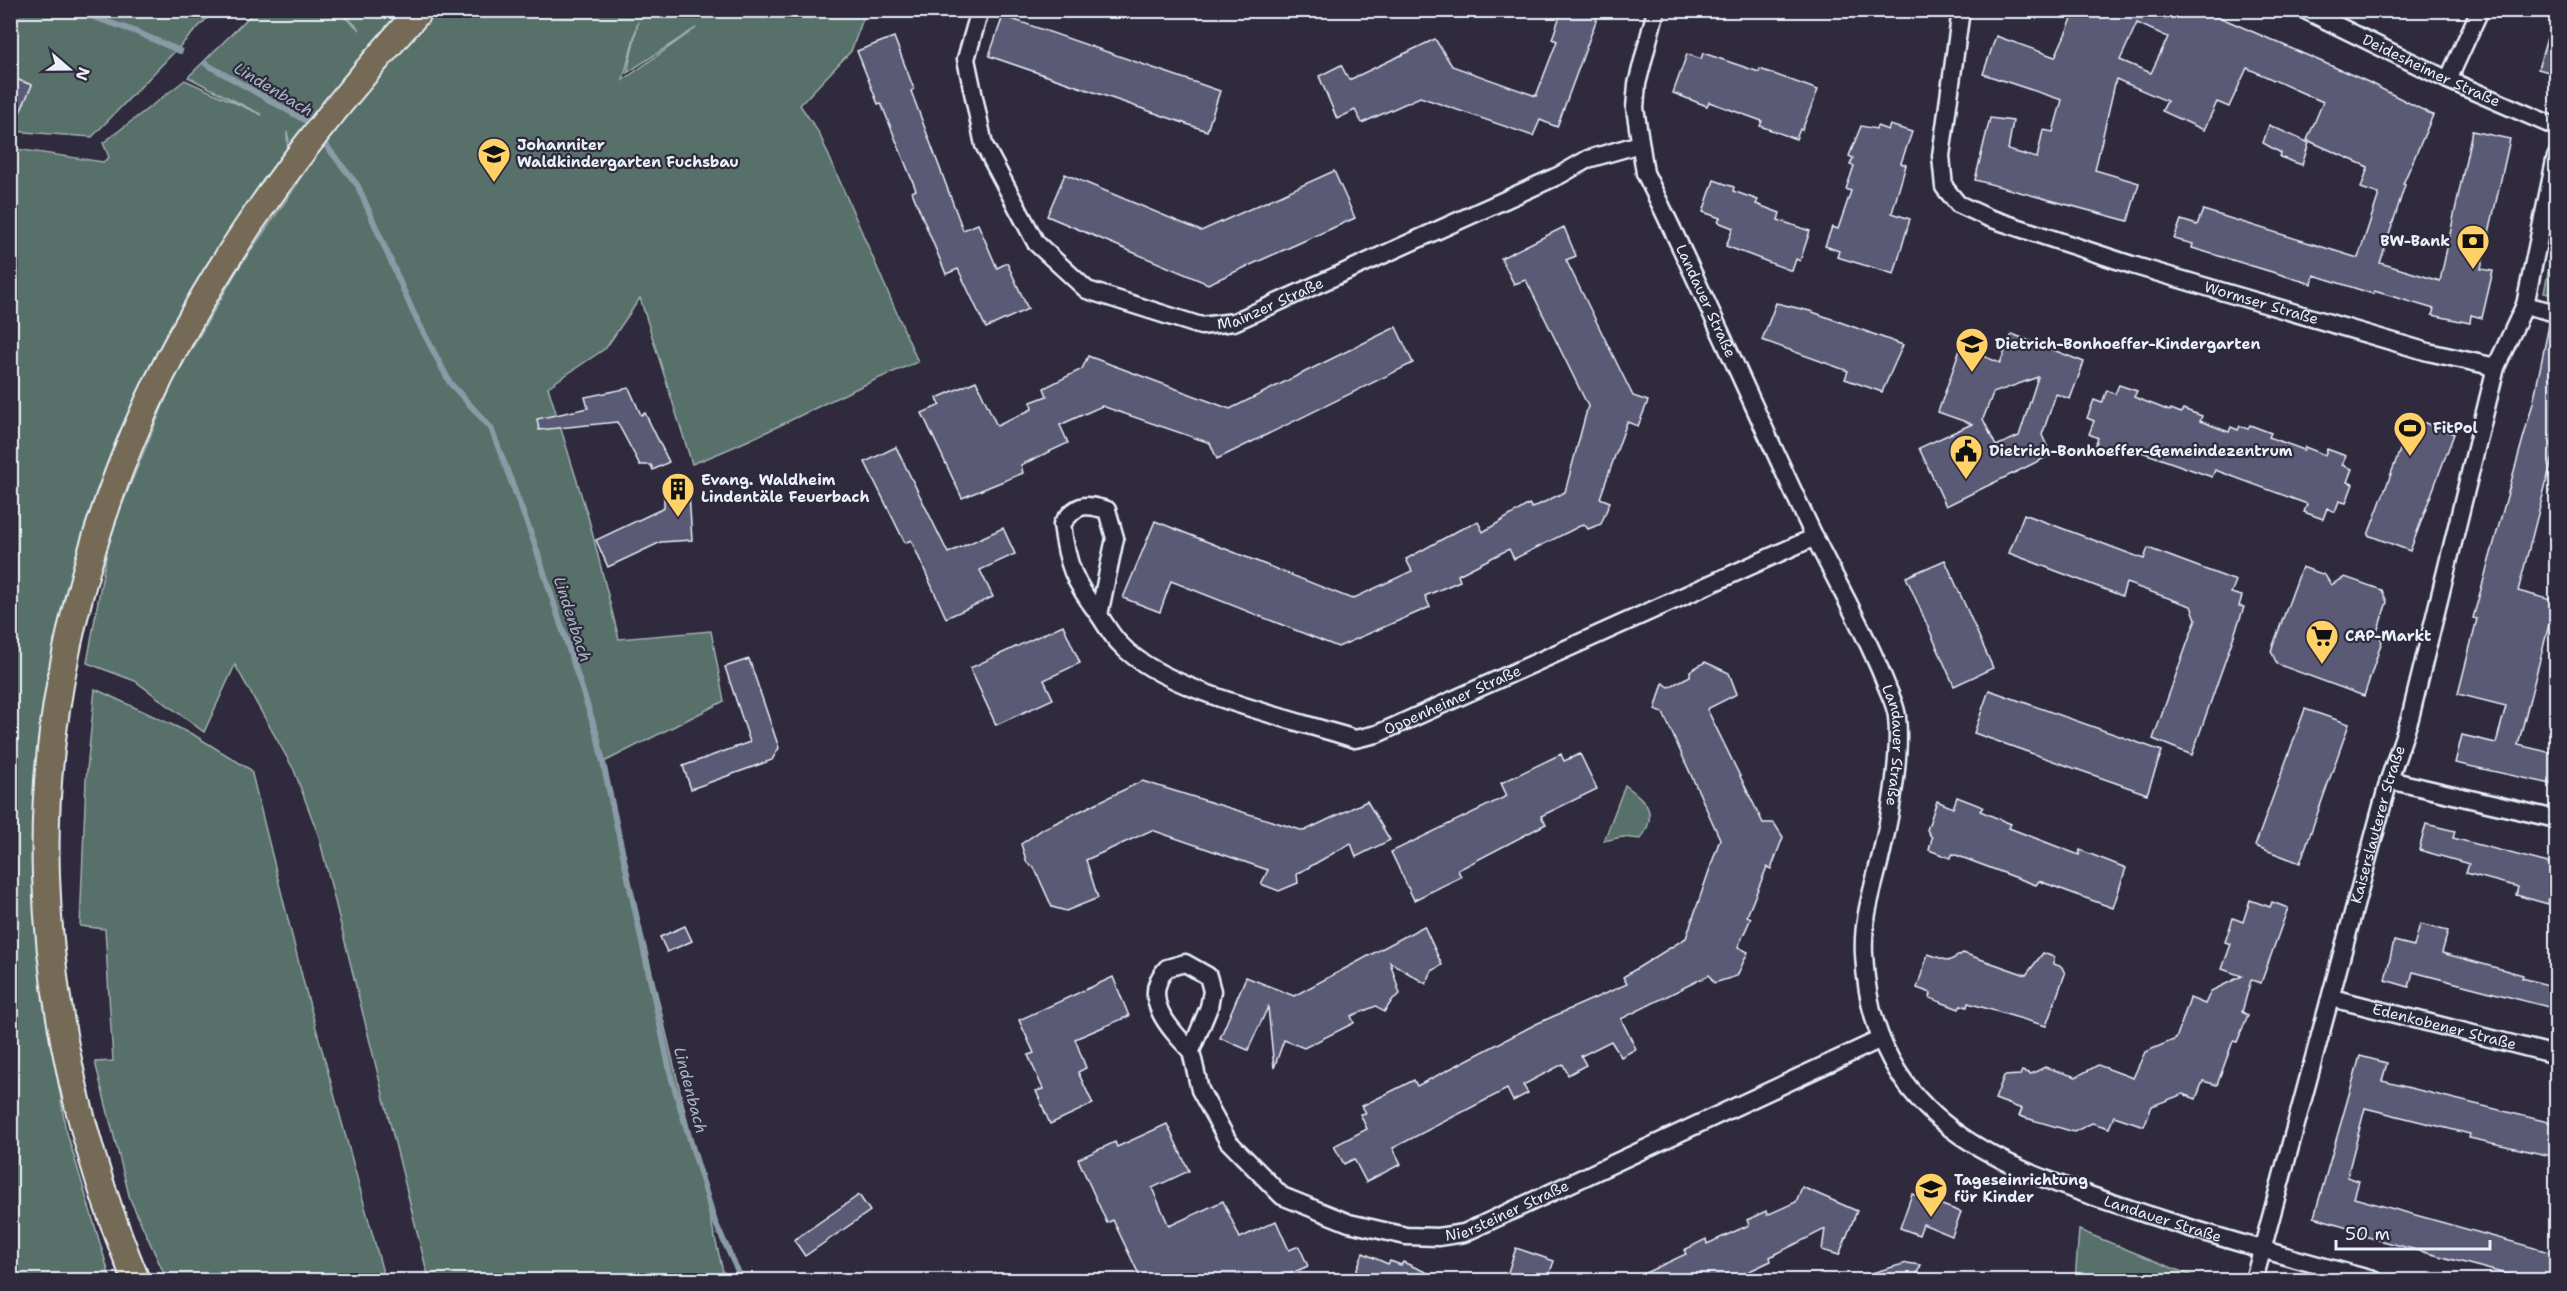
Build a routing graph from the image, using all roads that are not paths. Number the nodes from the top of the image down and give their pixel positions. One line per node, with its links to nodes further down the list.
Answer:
1 (420, 10): 23 (main road)
2 (980, 10): 9 (street, Mainzer Straße)
3 (1656, 10): 9 (street, Landauer Straße)
4 (1961, 10): 13 (street, Wormser Straße)
5 (2305, 10): 7 (street, Deidesheimer Straße)
6 (2480, 10): 7 (street)
7 (2448, 80): 8 (street, Deidesheimer Straße)
8 (2556, 127)
9 (1640, 144): 14 (street, Landauer Straße)
10 (2556, 156): 11 (street)
11 (2525, 305): 12 (street); 13 (street)
12 (2556, 313)
13 (2496, 368): 16 (street, Kaiserslauterer Straße)
14 (1815, 537): 15 (street, Oppenheimer Straße); 19 (street, Landauer Straße)
15 (1099, 615): 15 (street, Oppenheimer Straße)
16 (2389, 780): 17 (street); 18 (street, Kaiserslauterer Straße)
17 (2556, 819)
18 (2332, 998): 21 (street, Edenkobener Straße); 22 (street, Kaiserslauterer Straße)
19 (1881, 1039): 20 (street, Niersteiner Straße); 22 (street, Landauer Straße)
20 (1191, 1051): 20 (street)
21 (2556, 1055)
22 (2263, 1251): 24 (street, Kaiserslauterer Straße); 25 (street, Landauer Straße)
23 (136, 1281)
24 (2254, 1281)
25 (2373, 1281)

